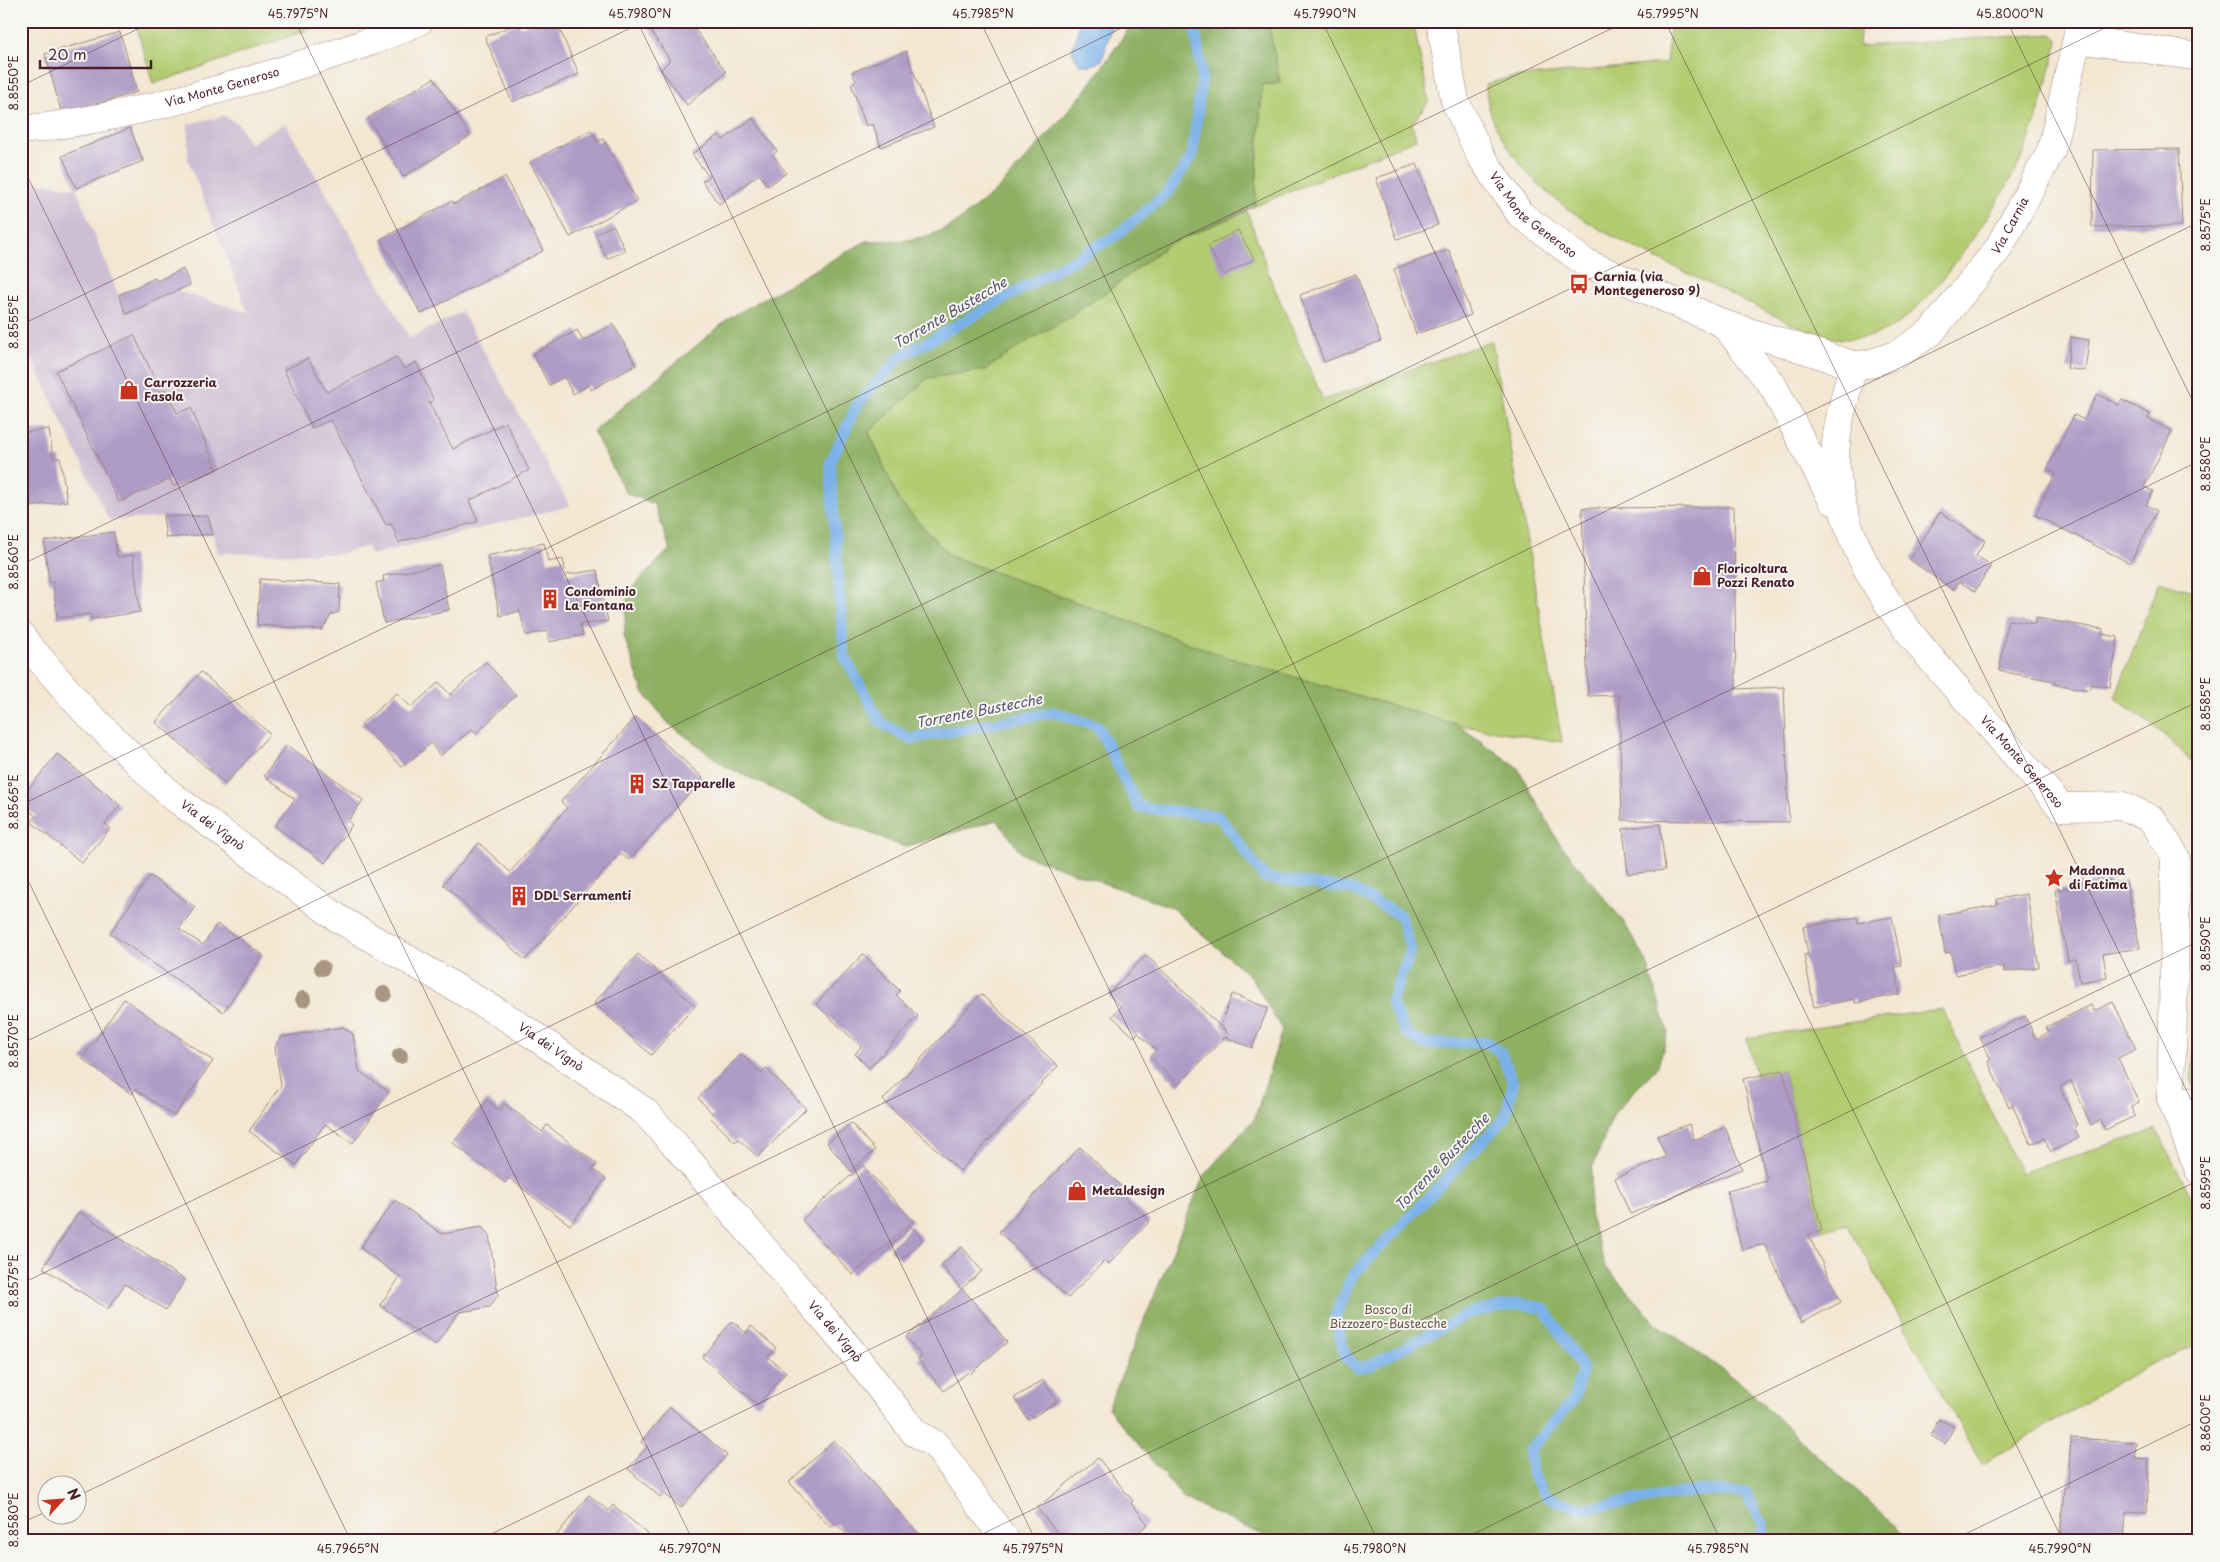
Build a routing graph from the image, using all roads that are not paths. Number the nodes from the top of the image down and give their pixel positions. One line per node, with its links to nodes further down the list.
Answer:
1 (418, 21): 5 (street, Via Monte Generoso)
2 (1440, 21): 6 (street, Via Monte Generoso)
3 (2078, 30): 4 (street); 7 (street, Via Carnia)
4 (2199, 57)
5 (21, 130)
6 (1724, 324): 7 (street, Via Monte Generoso); 8 (street, Via Monte Generoso)
7 (1853, 365): 8 (street, Via Monte Generoso)
8 (1849, 532): 10 (street, Via Monte Generoso)
9 (21, 635): 13 (street, Via dei Vignò)
10 (2171, 1098): 11 (street); 12 (street, Via Monte Generoso)
11 (2199, 1104)
12 (2199, 1170)
13 (1006, 1541)

